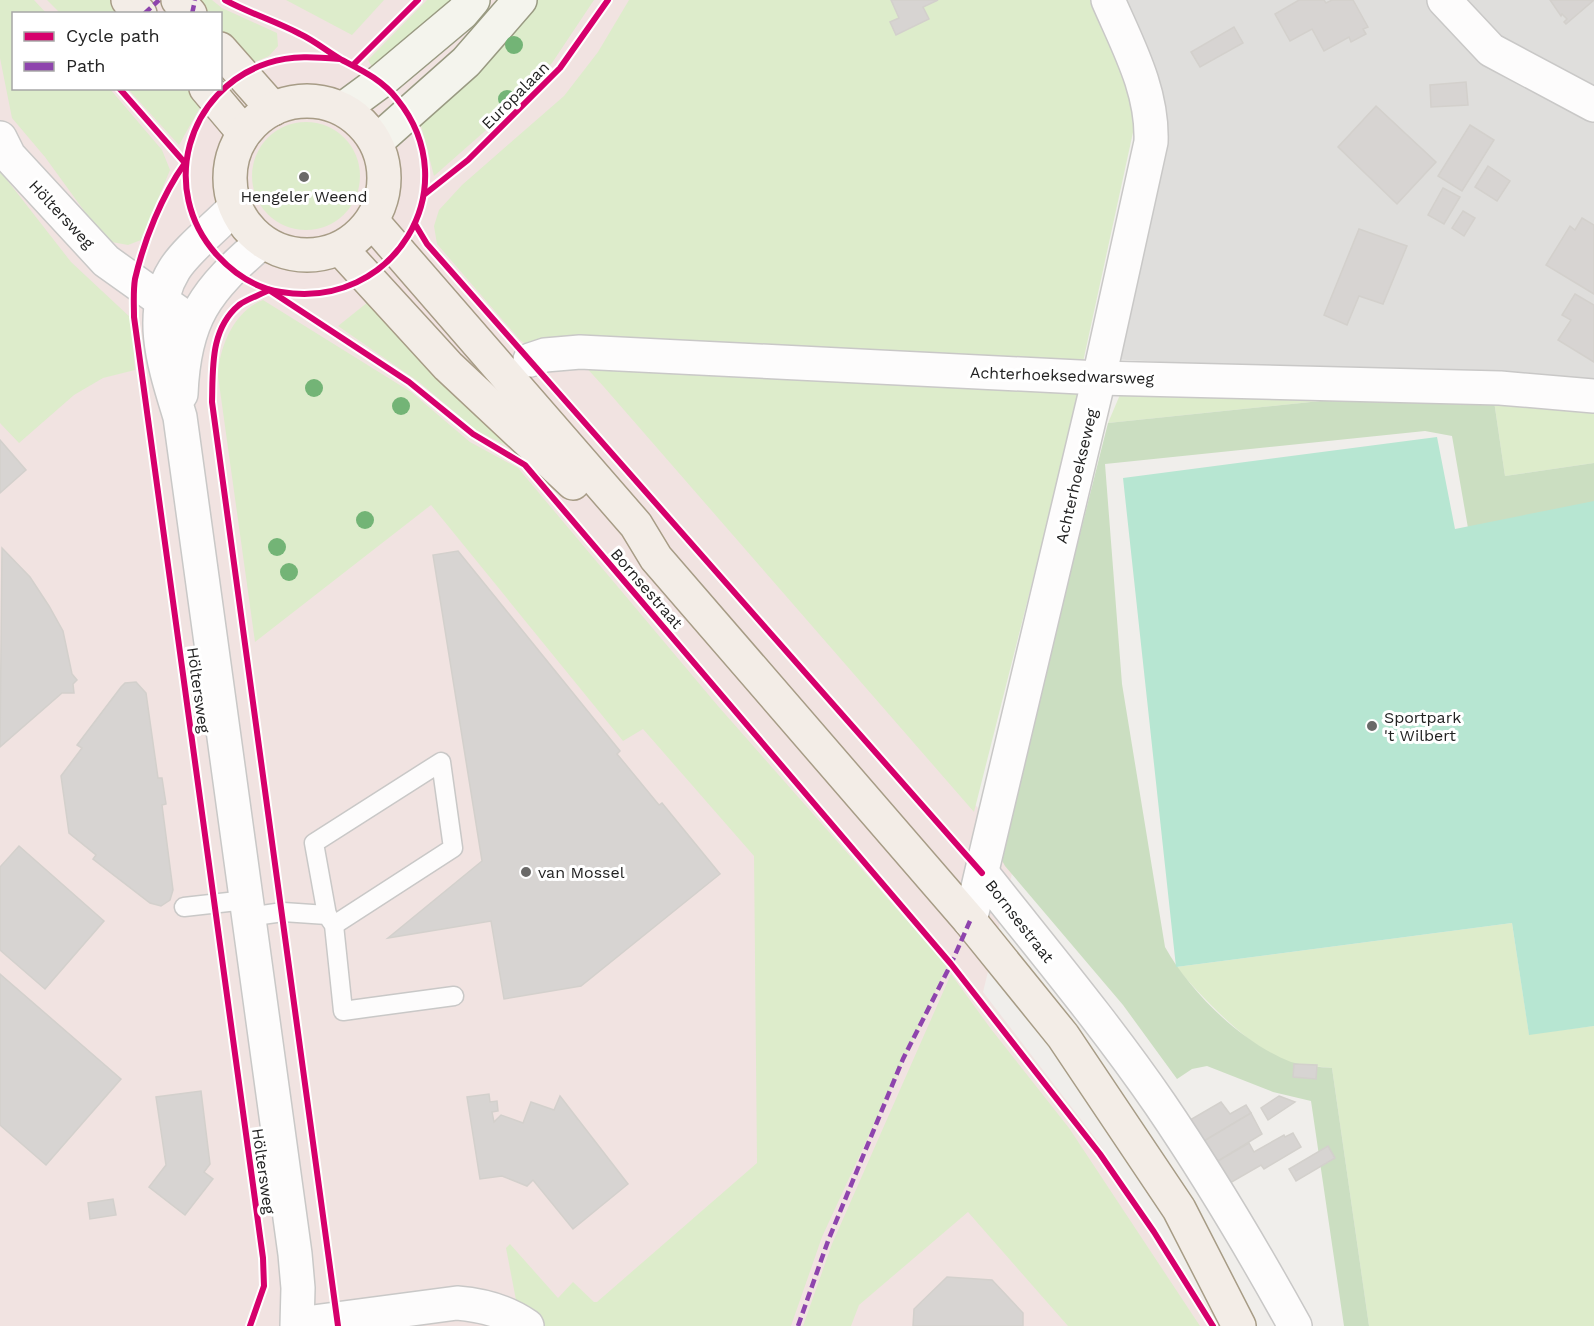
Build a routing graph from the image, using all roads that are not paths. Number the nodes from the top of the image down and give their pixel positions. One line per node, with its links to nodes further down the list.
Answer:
1 (128, 0): 7 (main road)
2 (178, 0): 8 (main road)
3 (473, 0): 13 (street)
4 (520, 0): 16 (street)
5 (1108, 0): 24 (street, Achterhoekseweg)
6 (1444, 0): 11 (street)
7 (138, 12)
8 (188, 12)
9 (222, 52): 12 (main road)
10 (208, 90): 14 (main road)
11 (1594, 105)
12 (273, 109): 13 (main road); 14 (main road)
13 (343, 109): 16 (main road)
14 (244, 133): 17 (main road)
15 (0, 138): 21 (street, Höltersweg)
16 (376, 142): 18 (main road)
17 (235, 207): 19 (main road); 21 (street, Höltersweg)
18 (372, 221): 20 (main road); 27 (main road, Bornsestraat)
19 (262, 242): 20 (main road); 22 (street, Höltersweg)
20 (340, 249): 27 (main road, Bornsestraat)
21 (161, 299): 22 (street, Höltersweg); 26 (street, Höltersweg)
22 (193, 323): 26 (street, Höltersweg)
23 (530, 360): 24 (street, Achterhoeksedwarsweg)
24 (1099, 378): 25 (street, Achterhoeksedwarsweg); 28 (street, Achterhoekseweg)
25 (1594, 396)
26 (180, 417): 30 (street, Höltersweg)
27 (656, 558): 32 (main road, Bornsestraat)
28 (982, 873): 32 (street, Achterhoekseweg); 37 (street, Bornsestraat)
29 (184, 907): 30 (lane)
30 (247, 909): 31 (lane); 34 (street, Höltersweg)
31 (330, 920): 31 (lane); 33 (lane)
32 (970, 921): 36 (main road, Bornsestraat)
33 (454, 996)
34 (298, 1325): 35 (street)
35 (527, 1326)
36 (1239, 1326)
37 (1295, 1326)

